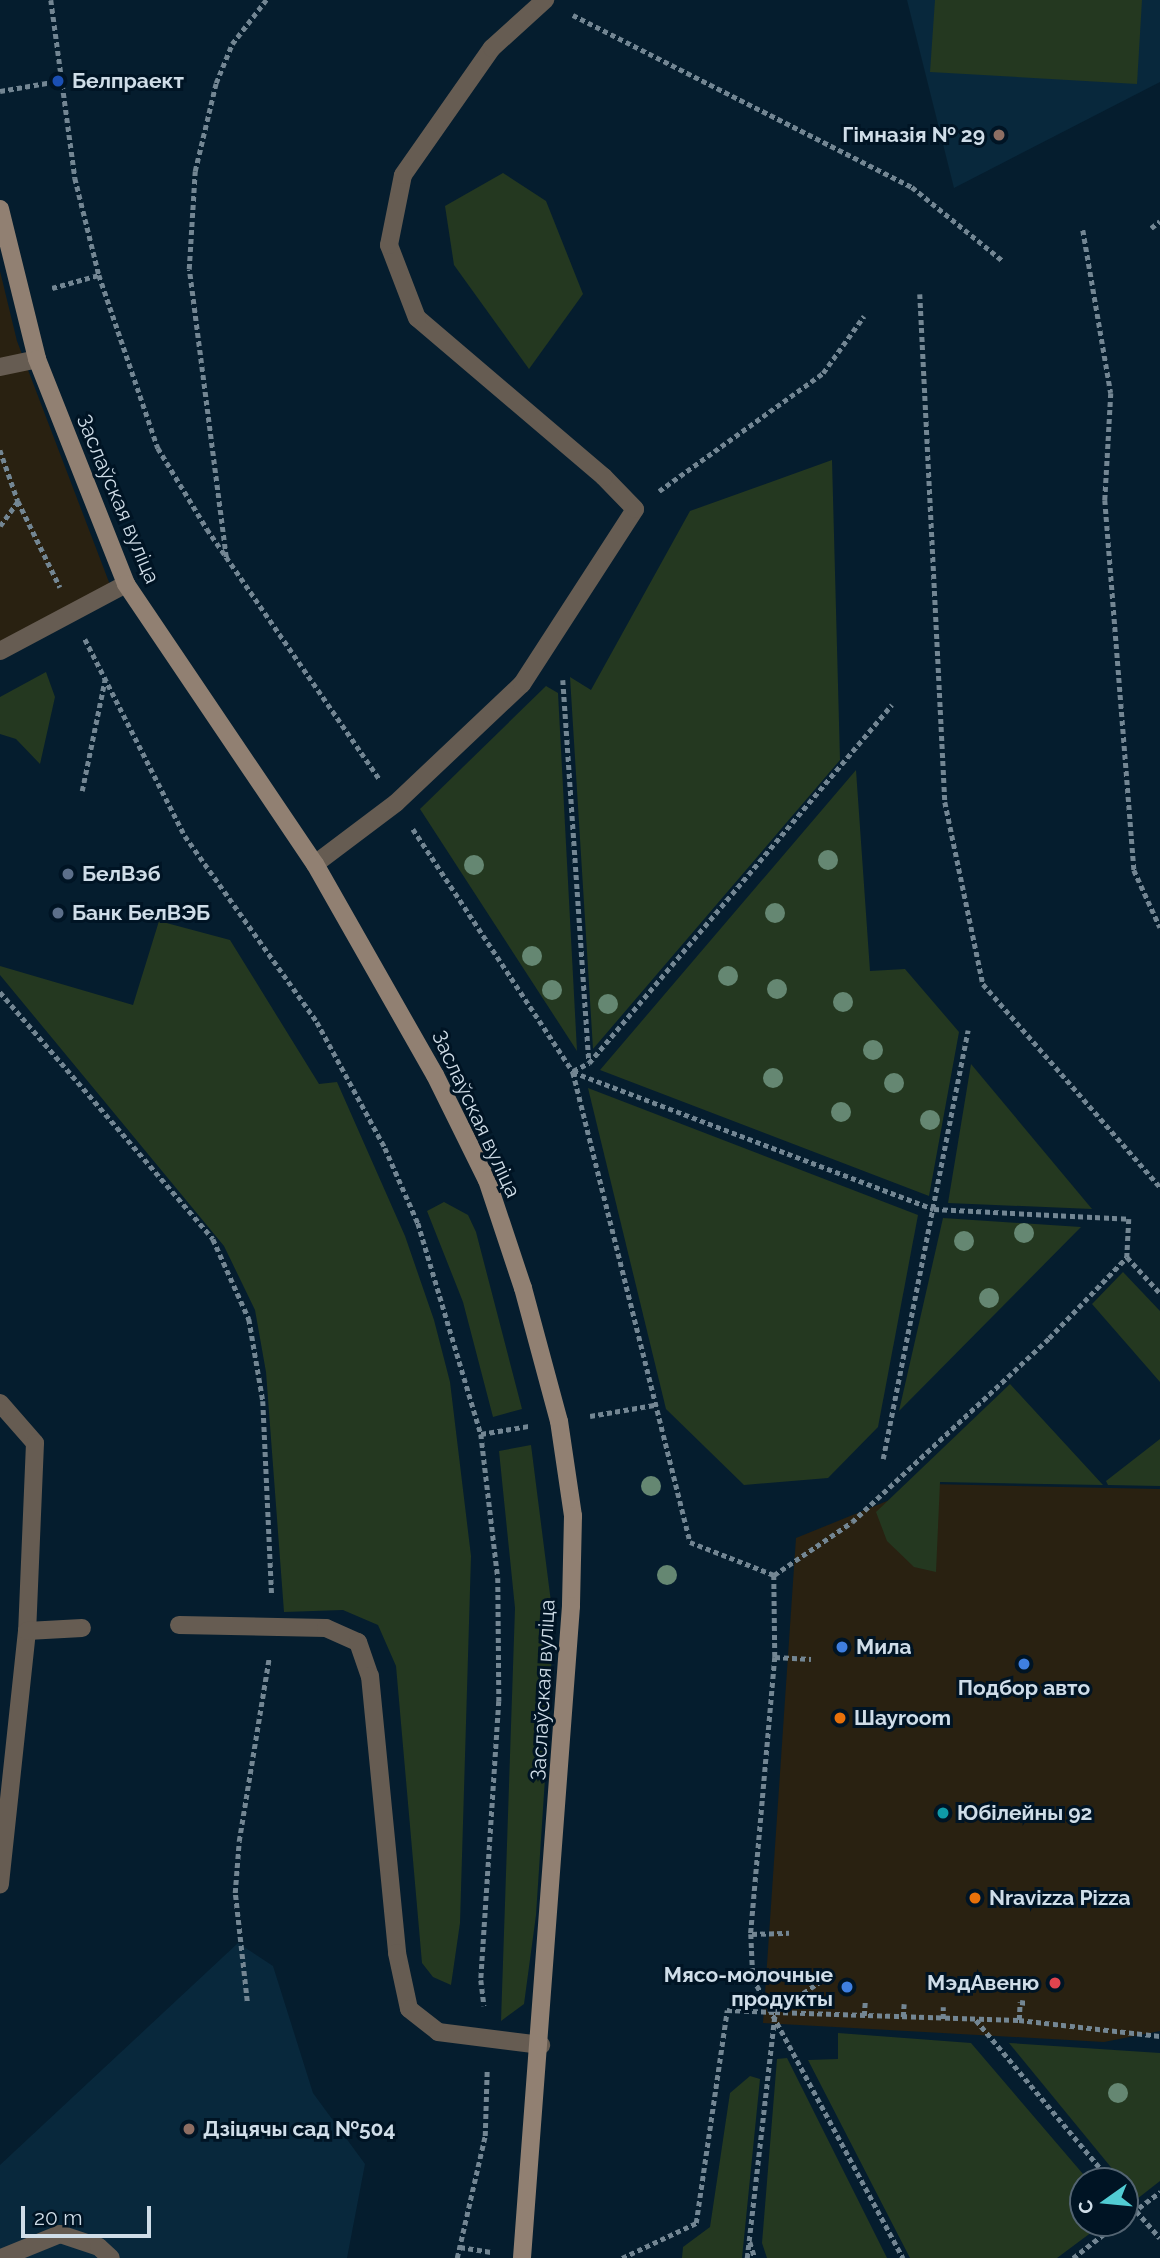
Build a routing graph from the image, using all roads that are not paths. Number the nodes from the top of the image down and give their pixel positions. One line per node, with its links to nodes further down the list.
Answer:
1 (545, 0): 7 (lane)
2 (0, 209): 3 (main road, Заслаўская вуліца)
3 (37, 359): 4 (lane); 5 (main road, Заслаўская вуліца)
4 (0, 367)
5 (126, 584): 6 (lane); 7 (main road, Заслаўская вуліца)
6 (0, 651)
7 (315, 864): 13 (main road, Заслаўская вуліца)
8 (0, 1403): 11 (lane)
9 (179, 1625): 13 (lane)
10 (82, 1628): 11 (lane)
11 (27, 1631): 12 (lane)
12 (0, 1885)
13 (541, 2045): 16 (main road, Заслаўская вуліца)
14 (1, 2258): 15 (lane)
15 (111, 2258)
16 (522, 2258)

